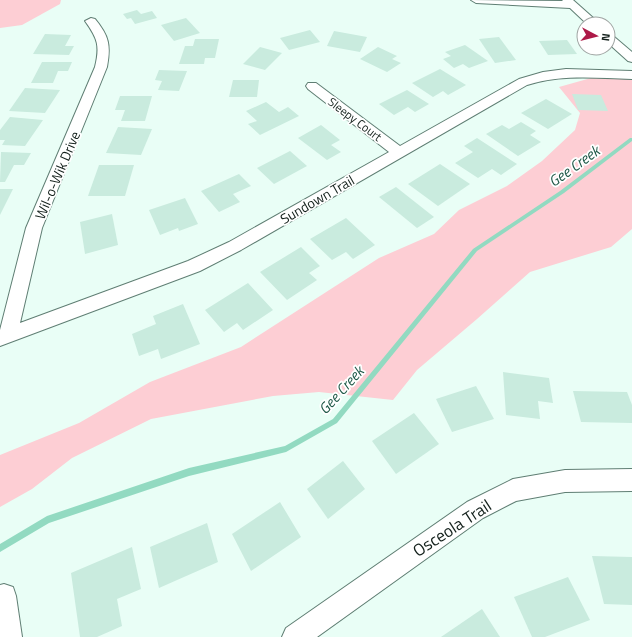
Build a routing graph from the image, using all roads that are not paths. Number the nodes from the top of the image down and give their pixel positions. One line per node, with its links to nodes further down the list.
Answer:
1 (476, 0): 2 (street)
2 (570, 2): 3 (street)
3 (585, 16)
4 (90, 21): 10 (street, Wil-o-Wik Drive)
5 (616, 44): 6 (street)
6 (632, 58)
7 (632, 75): 9 (street, Sundown Trail)
8 (312, 86): 9 (street, Sleepy Court)
9 (399, 152): 10 (street, Sundown Trail)
10 (4, 337)
11 (632, 480): 14 (street, Osceola Trail)
12 (4, 596): 13 (street)
13 (9, 637)
14 (295, 637)

